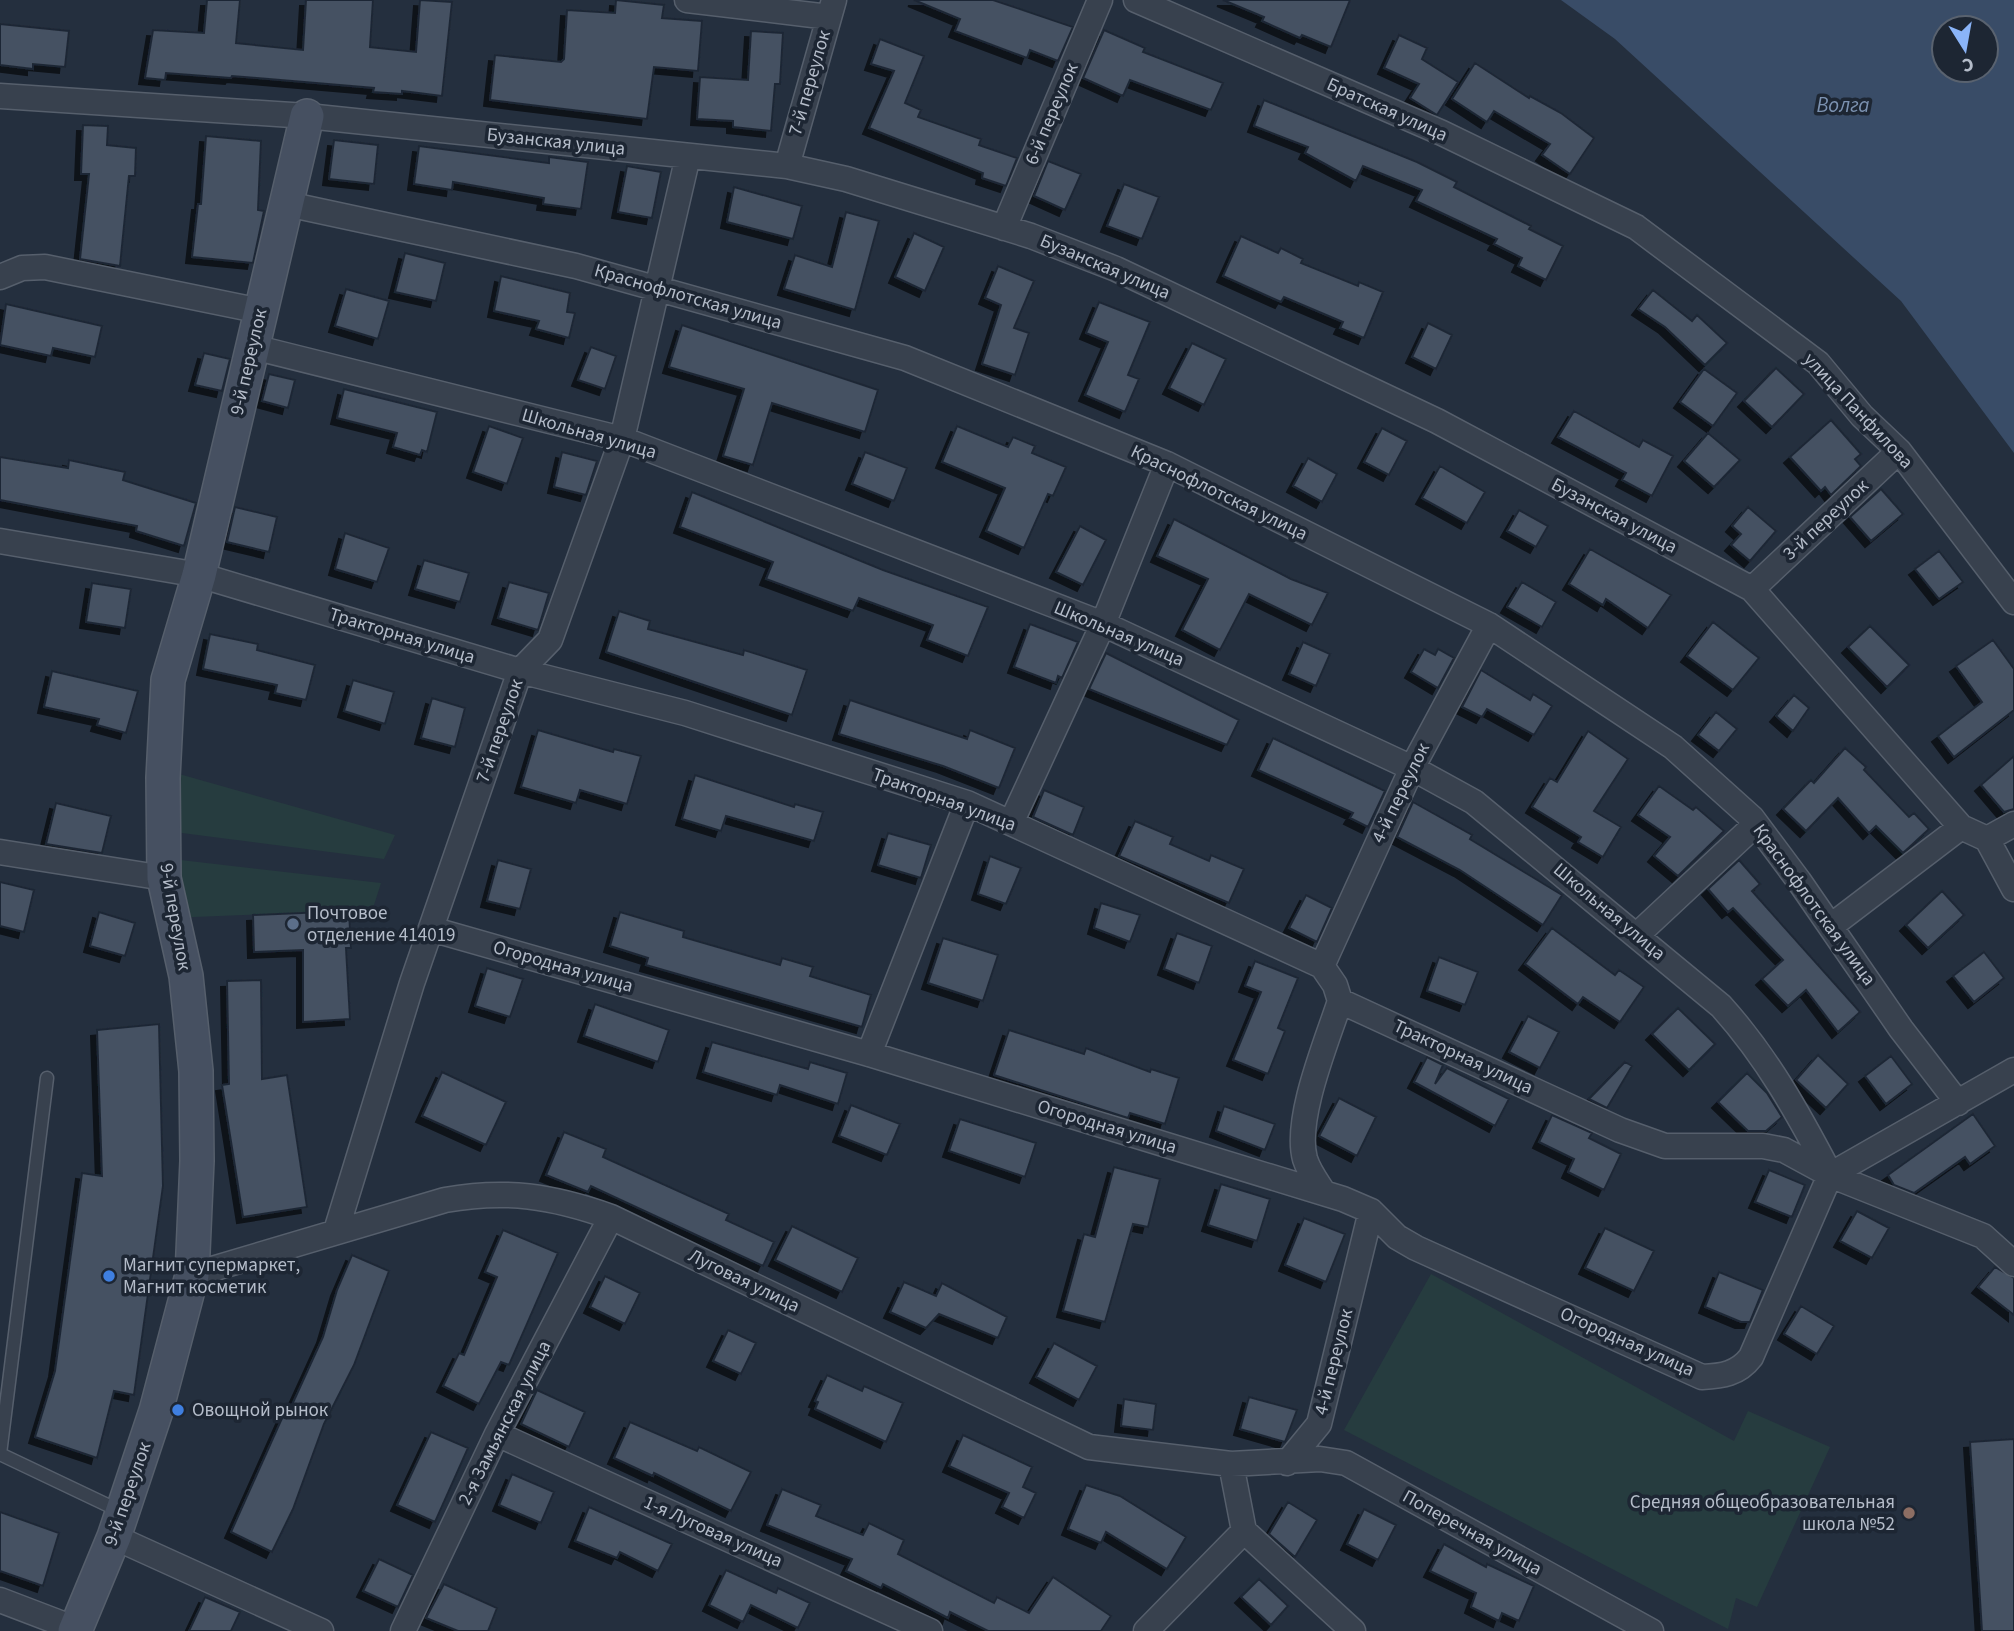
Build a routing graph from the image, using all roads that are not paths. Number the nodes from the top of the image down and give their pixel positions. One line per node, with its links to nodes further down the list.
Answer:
1 (687, 0): 4 (street)
2 (1100, 0): 11 (street, 6-й переулок)
3 (1136, 0): 10 (street, Братская улица)
4 (831, 9): 8 (street, 7-й переулок)
5 (0, 96): 6 (street, Бузанская улица)
6 (307, 116): 7 (street, Бузанская улица); 9 (street, 9-й переулок)
7 (688, 156): 8 (street, Бузанская улица); 13 (street, 7-й переулок)
8 (787, 166): 11 (street, Бузанская улица)
9 (287, 204): 13 (street, Краснофлотская улица); 14 (street, 9-й переулок)
10 (1636, 227): 17 (street, улица Панфилова)
11 (1004, 228): 21 (street, Бузанская улица)
12 (0, 277): 14 (street)
13 (656, 288): 16 (street, 7-й переулок); 18 (street, Краснофлотская улица)
14 (261, 311): 15 (street, 9-й переулок)
15 (253, 347): 16 (street, Школьная улица); 20 (street, 9-й переулок)
16 (622, 439): 23 (street, Школьная улица); 25 (street, 7-й переулок)
17 (1899, 451): 21 (street, 3-й переулок); 22 (street, улица Панфилова)
18 (1167, 464): 23 (street); 24 (street, Краснофлотская улица)
19 (0, 541): 20 (street, Тракторная улица)
20 (200, 575): 25 (street, Тракторная улица); 34 (street, 9-й переулок)
21 (1752, 589): 31 (street, Бузанская улица)
22 (2014, 602)
23 (1102, 624): 26 (street, Школьная улица); 28 (street)
24 (1489, 625): 26 (street, 4-й переулок); 29 (street, Краснофлотская улица)
25 (520, 671): 27 (street, Тракторная улица); 37 (street, 7-й переулок)
26 (1412, 768): 38 (street, Школьная улица); 39 (street, 4-й переулок)
27 (967, 803): 28 (street, Тракторная улица); 41 (street)
28 (1011, 823): 39 (street, Тракторная улица)
29 (1756, 824): 36 (street, Краснофлотская улица); 38 (street)
30 (2014, 824): 32 (street)
31 (1961, 827): 32 (street, Бузанская улица); 36 (street)
32 (1987, 839): 35 (street)
33 (0, 852): 34 (street)
34 (164, 878): 51 (street, 9-й переулок)
35 (2014, 888)
36 (1831, 926): 44 (street, Краснофлотская улица)
37 (430, 929): 41 (street, Огородная улица); 49 (street, 7-й переулок)
38 (1637, 935): 45 (street, Школьная улица)
39 (1322, 966): 40 (street)
40 (1340, 1001): 45 (street, Тракторная улица); 46 (street)
41 (869, 1054): 46 (street, Огородная улица)
42 (2014, 1070): 44 (street)
43 (47, 1078): 55 (lane)
44 (1958, 1103): 45 (street)
45 (1830, 1175): 47 (street, Огородная улица); 50 (street, Тракторная улица)
46 (1324, 1193): 47 (street, Огородная улица)
47 (1371, 1210): 53 (street, 4-й переулок)
48 (611, 1217): 49 (street, Луговая улица); 52 (street, 2-я Замьянская улица); 54 (street, Луговая улица)
49 (336, 1231): 51 (street, Луговая улица)
50 (2014, 1264)
51 (192, 1275): 55 (street, 9-й переулок)
52 (497, 1434): 60 (street, 2-я Замьянская улица); 61 (street, 1-я Луговая улица)
53 (1287, 1463): 54 (street, Луговая улица); 64 (street, Поперечная улица)
54 (1231, 1464): 56 (street)
55 (118, 1525): 58 (street, 9-й переулок); 59 (street)
56 (1244, 1531): 62 (street); 63 (street)
57 (0, 1600): 58 (street)
58 (75, 1630)
59 (321, 1631)
60 (403, 1631)
61 (930, 1631)
62 (1146, 1631)
63 (1353, 1631)
64 (1651, 1631)

